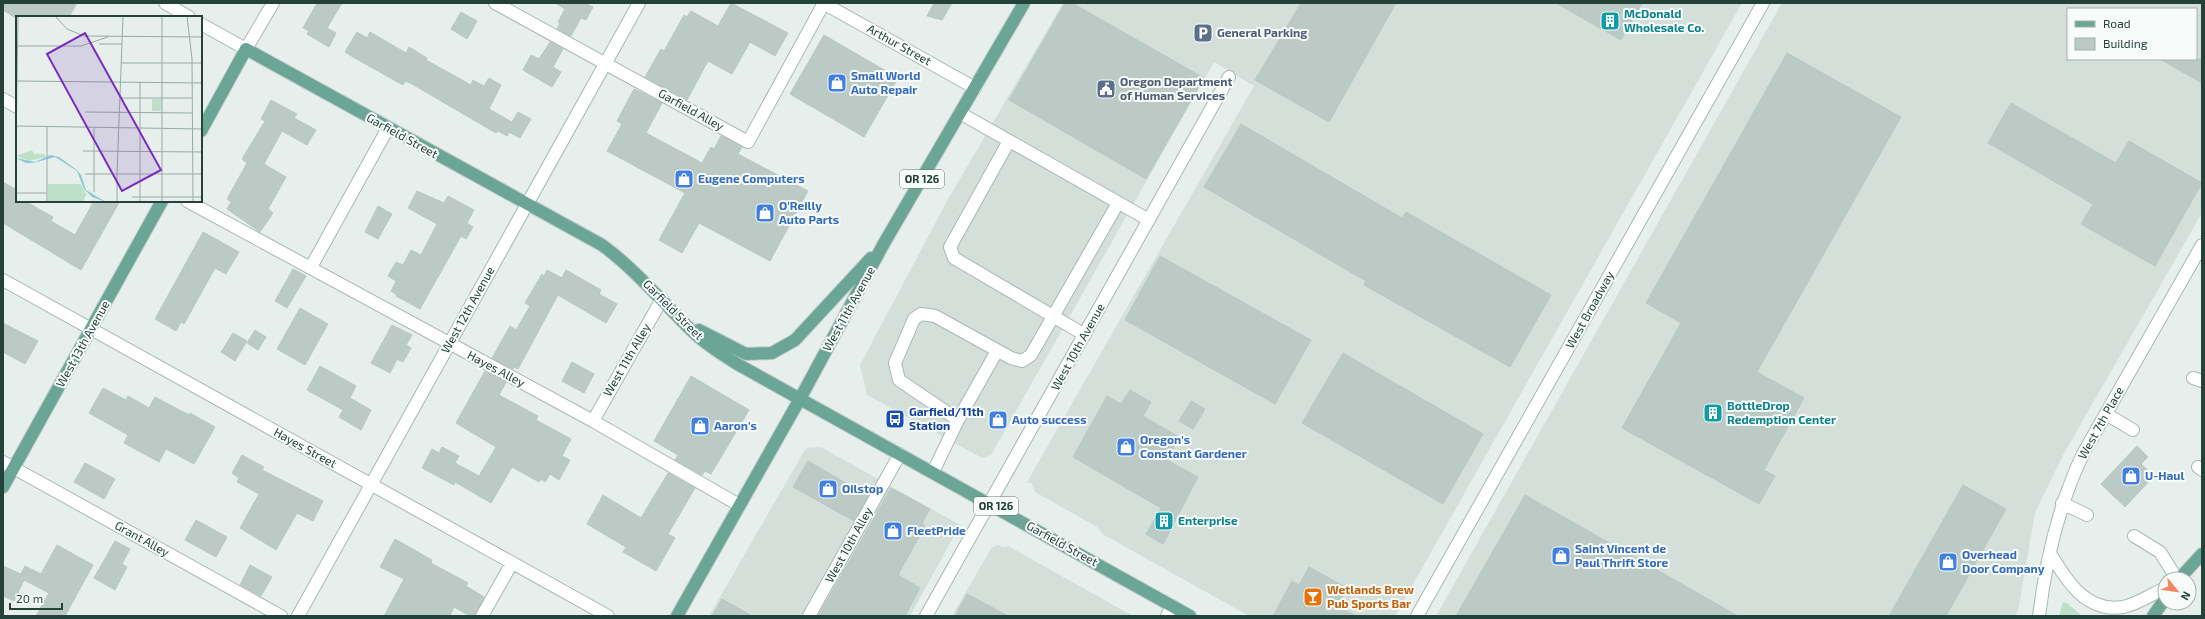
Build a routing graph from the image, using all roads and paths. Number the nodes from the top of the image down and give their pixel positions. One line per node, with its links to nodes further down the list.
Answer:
1 (165, 3): 8 (street)
2 (273, 3): 10 (street)
3 (495, 3): 11 (street, Garfield Alley)
4 (639, 3): 11 (street, West 12th Avenue)
5 (824, 3): 11 (street, Garfield Alley); 13 (street, Arthur Street)
6 (1024, 3): 13 (main road, West 11th Avenue / OR 126)
7 (1763, 3): 68 (street, West Broadway)
8 (187, 16)
9 (202, 25): 10 (street, Garfield Street)
10 (246, 50): 17 (main road, Garfield Street); 18 (main road)
11 (605, 64): 23 (street, West 12th Avenue)
12 (1229, 77): 24 (street, West 10th Avenue)
13 (975, 88): 16 (main road, West 11th Avenue / OR 126)
14 (3, 99): 15 (street)
15 (16, 106)
16 (960, 113): 19 (street); 25 (main road, West 11th Avenue / OR 126)
17 (388, 128): 23 (main road, Garfield Street); 28 (street)
18 (202, 129)
19 (1009, 141): 22 (street); 31 (street)
20 (161, 202): 33 (main road, West 13th Avenue)
21 (190, 202): 28 (street, Hayes Alley)
22 (1118, 203): 24 (street); 31 (street)
23 (527, 204): 30 (main road, Garfield Street); 35 (street, West 12th Avenue)
24 (1149, 220): 34 (street, West 10th Avenue)
25 (883, 245): 32 (main road); 37 (main road, West 11th Avenue / OR 126)
26 (2202, 245): 27 (street, West 7th Place)
27 (2199, 259): 38 (street, West 7th Place)
28 (311, 267): 35 (street, Hayes Alley)
29 (3, 280): 33 (street, Hayes Street)
30 (662, 299): 32 (main road, Garfield Street); 40 (street, West 11th Alley)
31 (1053, 316): 34 (street); 36 (street)
32 (683, 322): 37 (main road, Garfield Street)
33 (91, 329): 44 (main road, West 13th Avenue); 46 (street, Hayes Street)
34 (1085, 335): 48 (street, West 10th Avenue)
35 (449, 344): 40 (street, Hayes Alley); 46 (street, West 12th Avenue)
36 (997, 351): 39 (street); 39 (street)
37 (801, 397): 42 (main road, Garfield Street / OR 126); 50 (main road, West 11th Avenue)
38 (2106, 414): 41 (street); 49 (street, West 7th Place)
39 (958, 420): 45 (street)
40 (593, 421): 50 (street, Hayes Alley)
41 (2133, 430)
42 (900, 454): 45 (main road, Garfield Street / OR 126); 65 (street, West 10th Alley)
43 (3, 462): 44 (street, Grant Alley)
44 (14, 468): 47 (main road, West 13th Avenue); 60 (street, Grant Alley)
45 (933, 472): 48 (main road, Garfield Street / OR 126)
46 (371, 484): 55 (street, Hayes Street); 61 (street, West 12th Avenue)
47 (3, 487)
48 (990, 503): 59 (main road, Garfield Street / OR 126); 66 (street, West 10th Avenue)
49 (2062, 503): 51 (street); 53 (street, West 7th Place)
50 (739, 504): 64 (main road, West 11th Avenue)
51 (2087, 515)
52 (2134, 536): 56 (street)
53 (2050, 553): 58 (street); 69 (street, West 7th Place)
54 (2202, 554): 57 (main road)
55 (512, 563): 62 (street); 63 (street, Hayes Street)
56 (2173, 571)
57 (2186, 571)
58 (2157, 592)
59 (1170, 611): 67 (main road, Garfield Street / OR 126)
60 (281, 616)
61 (298, 616)
62 (482, 616)
63 (608, 616)
64 (677, 616)
65 (809, 616)
66 (926, 616)
67 (1190, 616)
68 (1417, 616)
69 (2039, 616)

